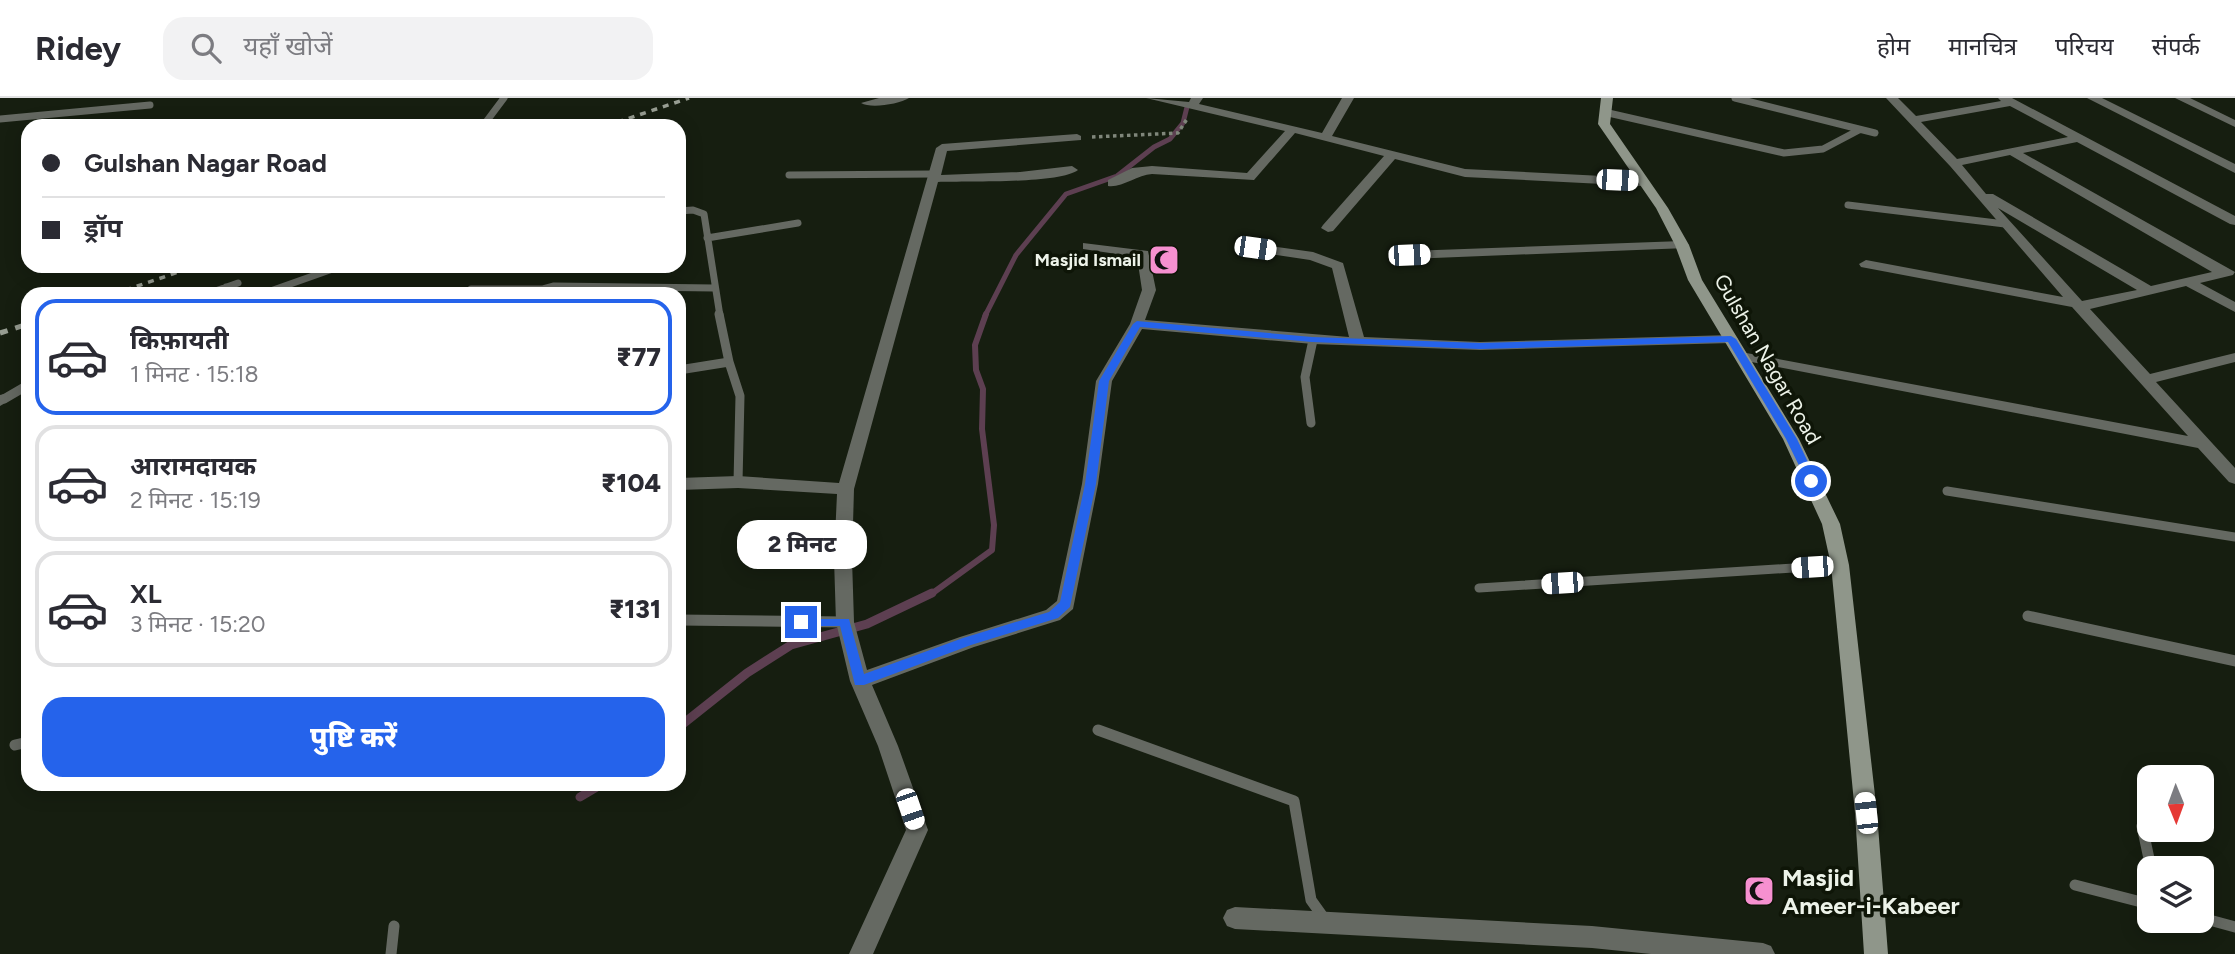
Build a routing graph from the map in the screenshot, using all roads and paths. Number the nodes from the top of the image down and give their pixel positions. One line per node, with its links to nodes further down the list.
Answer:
1 (504, 98): 16 (lane)
2 (903, 98): 12 (street)
3 (1152, 98): 11 (street)
4 (1348, 98): 23 (street)
5 (1735, 98): 20 (lane)
6 (1892, 98): 17 (street)
7 (2115, 98): 10 (street)
8 (2181, 98): 18 (street)
9 (2008, 100): 17 (street); 25 (street)
10 (2096, 100): 29 (street)
11 (1194, 102): 19 (street)
12 (867, 103)
13 (1605, 105): 20 (lane); 33 (street, Gulshan Nagar Road)
14 (150, 106): 15 (lane)
15 (0, 119)
16 (488, 119)
17 (1913, 120): 28 (street)
18 (2235, 124)
19 (1293, 128): 23 (street); 34 (street)
20 (1858, 130): 22 (lane)
21 (1178, 133): 24 (path)
22 (1875, 133)
23 (1325, 137): 27 (street)
24 (1077, 138): 32 (street)
25 (2079, 138): 26 (street); 38 (street)
26 (2009, 150): 28 (street); 48 (street)
27 (1391, 156): 33 (street); 41 (street)
28 (1954, 163): 35 (street)
29 (2235, 169)
30 (1072, 170): 32 (street)
31 (789, 175): 32 (lane)
32 (933, 176): 79 (street)
33 (1642, 181): 43 (street, Gulshan Nagar Road)
34 (1112, 183)
35 (1980, 192): 40 (street); 58 (street)
36 (1848, 205): 40 (lane)
37 (686, 210): 42 (lane)
38 (2235, 221)
39 (798, 223): 42 (lane)
40 (2005, 224): 59 (street)
41 (1328, 228)
42 (707, 238): 57 (lane)
43 (1682, 245): 46 (street); 62 (street, Gulshan Nagar Road)
44 (1088, 246): 61 (street)
45 (1255, 248): 64 (street)
46 (1409, 255)
47 (1866, 264): 59 (street)
48 (2230, 272): 50 (street)
49 (321, 273): 53 (lane)
50 (2189, 282): 58 (street); 60 (street)
51 (238, 283): 52 (lane)
52 (226, 287)
53 (282, 287)
54 (526, 287): 55 (lane)
55 (634, 287)
56 (686, 288): 57 (lane)
57 (714, 288): 67 (lane)
58 (2149, 291): 59 (street)
59 (2080, 306): 69 (street)
60 (2235, 308)
61 (1137, 324): 63 (street); 88 (street)
62 (1731, 339): 64 (street); 65 (street, Gulshan Nagar Road)
63 (1312, 340): 64 (street); 72 (lane)
64 (1357, 340)
65 (1741, 356): 73 (street); 82 (street, Gulshan Nagar Road)
66 (2235, 357): 69 (street)
67 (729, 362): 68 (lane); 77 (lane)
68 (686, 369)
69 (2144, 380): 73 (street)
70 (21, 389): 71 (lane)
71 (2, 400)
72 (1311, 422)
73 (2205, 443): 75 (street)
74 (2235, 455): 75 (street)
75 (2217, 456): 76 (street)
76 (2235, 478)
77 (738, 482): 78 (street); 79 (street)
78 (686, 484)
79 (846, 489): 86 (street)
80 (1947, 491): 81 (lane)
81 (2235, 537)
82 (1840, 565): 83 (lane); 102 (street, Gulshan Nagar Road)
83 (1479, 588)
84 (2028, 616): 87 (lane)
85 (686, 620): 86 (lane)
86 (845, 622): 88 (street)
87 (2235, 662)
88 (860, 681): 100 (street)
89 (1098, 730): 96 (lane)
90 (21, 744): 91 (lane)
91 (15, 745)
92 (2075, 885): 93 (lane)
93 (2137, 901)
94 (1235, 918): 96 (street)
95 (2214, 921): 98 (lane)
96 (1329, 924): 101 (street)
97 (394, 926): 99 (lane)
98 (2235, 927)
99 (391, 954)
100 (861, 954)
101 (1763, 954)
102 (1876, 954)

